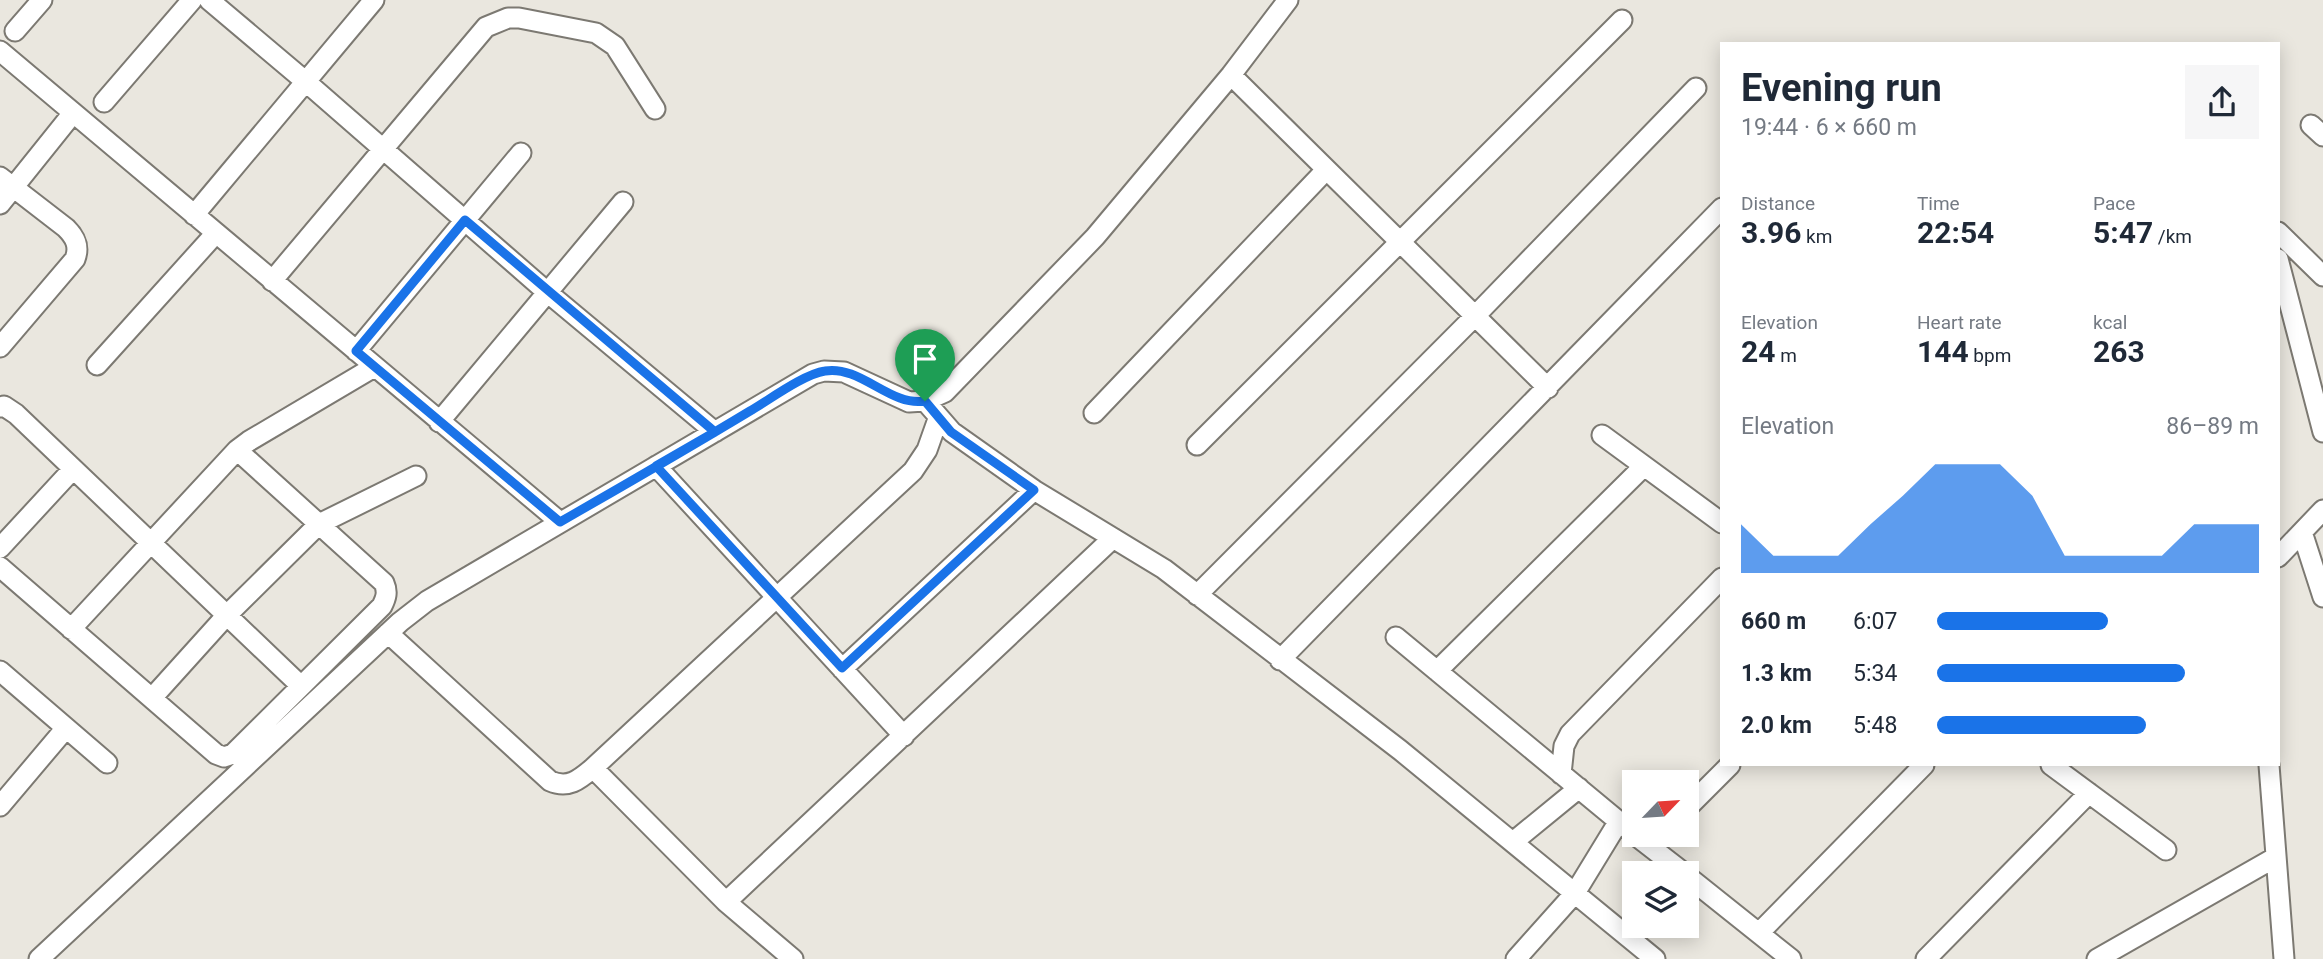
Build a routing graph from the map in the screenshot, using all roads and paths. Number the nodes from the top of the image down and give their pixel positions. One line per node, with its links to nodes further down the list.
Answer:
1 (42, 0): 7 (street)
2 (192, 0): 12 (street)
3 (209, 0): 10 (street)
4 (374, 0): 10 (street)
5 (1288, 0): 9 (street)
6 (1622, 20): 26 (street)
7 (15, 32)
8 (0, 51): 14 (street)
9 (1231, 75): 17 (street); 37 (street)
10 (305, 81): 15 (street); 22 (street)
11 (1696, 88): 31 (street)
12 (104, 102)
13 (654, 110): 15 (street)
14 (73, 113): 18 (street); 22 (street)
15 (383, 149): 23 (street); 29 (street)
16 (521, 153): 23 (street)
17 (1326, 170): 26 (street); 39 (street)
18 (7, 183): 20 (street); 32 (street)
19 (623, 202): 30 (street)
20 (0, 204)
21 (1720, 210): 36 (street)
22 (194, 215): 24 (street)
23 (465, 220): 30 (street); 33 (street)
24 (216, 233): 29 (street); 34 (street)
25 (2280, 234): 28 (street)
26 (1399, 242): 31 (street); 45 (street)
27 (2280, 267): 43 (street)
28 (2323, 276)
29 (272, 281): 33 (street)
30 (547, 292): 41 (street); 42 (street)
31 (1475, 316): 36 (street); 63 (street)
32 (0, 347)
33 (356, 351): 35 (street)
34 (97, 365)
35 (374, 367): 41 (street); 46 (street)
36 (1548, 388): 70 (street)
37 (925, 401): 40 (street); 42 (street)
38 (0, 407): 49 (street)
39 (1094, 413)
40 (938, 419): 51 (street); 64 (street)
41 (439, 422): 53 (street)
42 (715, 432): 47 (street)
43 (2323, 432)
44 (1602, 435): 48 (street)
45 (1197, 445)
46 (237, 450): 55 (street); 58 (street)
47 (656, 466): 53 (street); 64 (street)
48 (1644, 466): 54 (street); 73 (street)
49 (73, 469): 58 (street); 59 (street)
50 (416, 476): 55 (street)
51 (1034, 490): 57 (street); 71 (street)
52 (2323, 510): 56 (street)
53 (560, 522): 68 (street)
54 (1720, 522)
55 (318, 524): 66 (street); 74 (street)
56 (2302, 532): 60 (street); 65 (street)
57 (1113, 538): 63 (street); 77 (street)
58 (150, 544): 66 (street); 67 (street)
59 (0, 548)
60 (2280, 555)
61 (0, 567): 67 (street)
62 (1720, 580): 84 (street)
63 (1197, 595): 70 (street)
64 (777, 597): 71 (street); 83 (street)
65 (2323, 597)
66 (226, 616): 74 (street); 75 (street)
67 (71, 629): 75 (street)
68 (388, 634): 83 (street); 100 (street)
69 (1396, 637): 73 (street)
70 (1280, 660): 91 (street)
71 (842, 668): 77 (street)
72 (0, 671): 76 (street)
73 (1437, 671): 84 (street)
74 (301, 686): 75 (street)
75 (152, 698)
76 (66, 727): 78 (street); 88 (street)
77 (904, 736): 98 (street)
78 (107, 763)
79 (1729, 766): 87 (street)
80 (1923, 766): 99 (street)
81 (2052, 766): 86 (street)
82 (2269, 766): 94 (street)
83 (593, 768): 98 (street)
84 (1561, 774): 85 (street)
85 (1579, 789): 89 (street); 91 (street)
86 (2089, 793): 93 (street); 105 (street)
87 (1699, 796)
88 (0, 806)
89 (1619, 821): 90 (street); 97 (street)
90 (1622, 823)
91 (1513, 842): 97 (street)
92 (1656, 847): 95 (street)
93 (2166, 850)
94 (2276, 857): 106 (street); 107 (street)
95 (1670, 861)
96 (1699, 886): 99 (street)
97 (1575, 893): 102 (street); 103 (street)
98 (726, 902): 101 (street)
99 (1759, 933): 104 (street)
100 (38, 959)
101 (793, 959)
102 (1516, 959)
103 (1656, 959)
104 (1791, 959)
105 (1926, 959)
106 (2096, 959)
107 (2284, 959)

